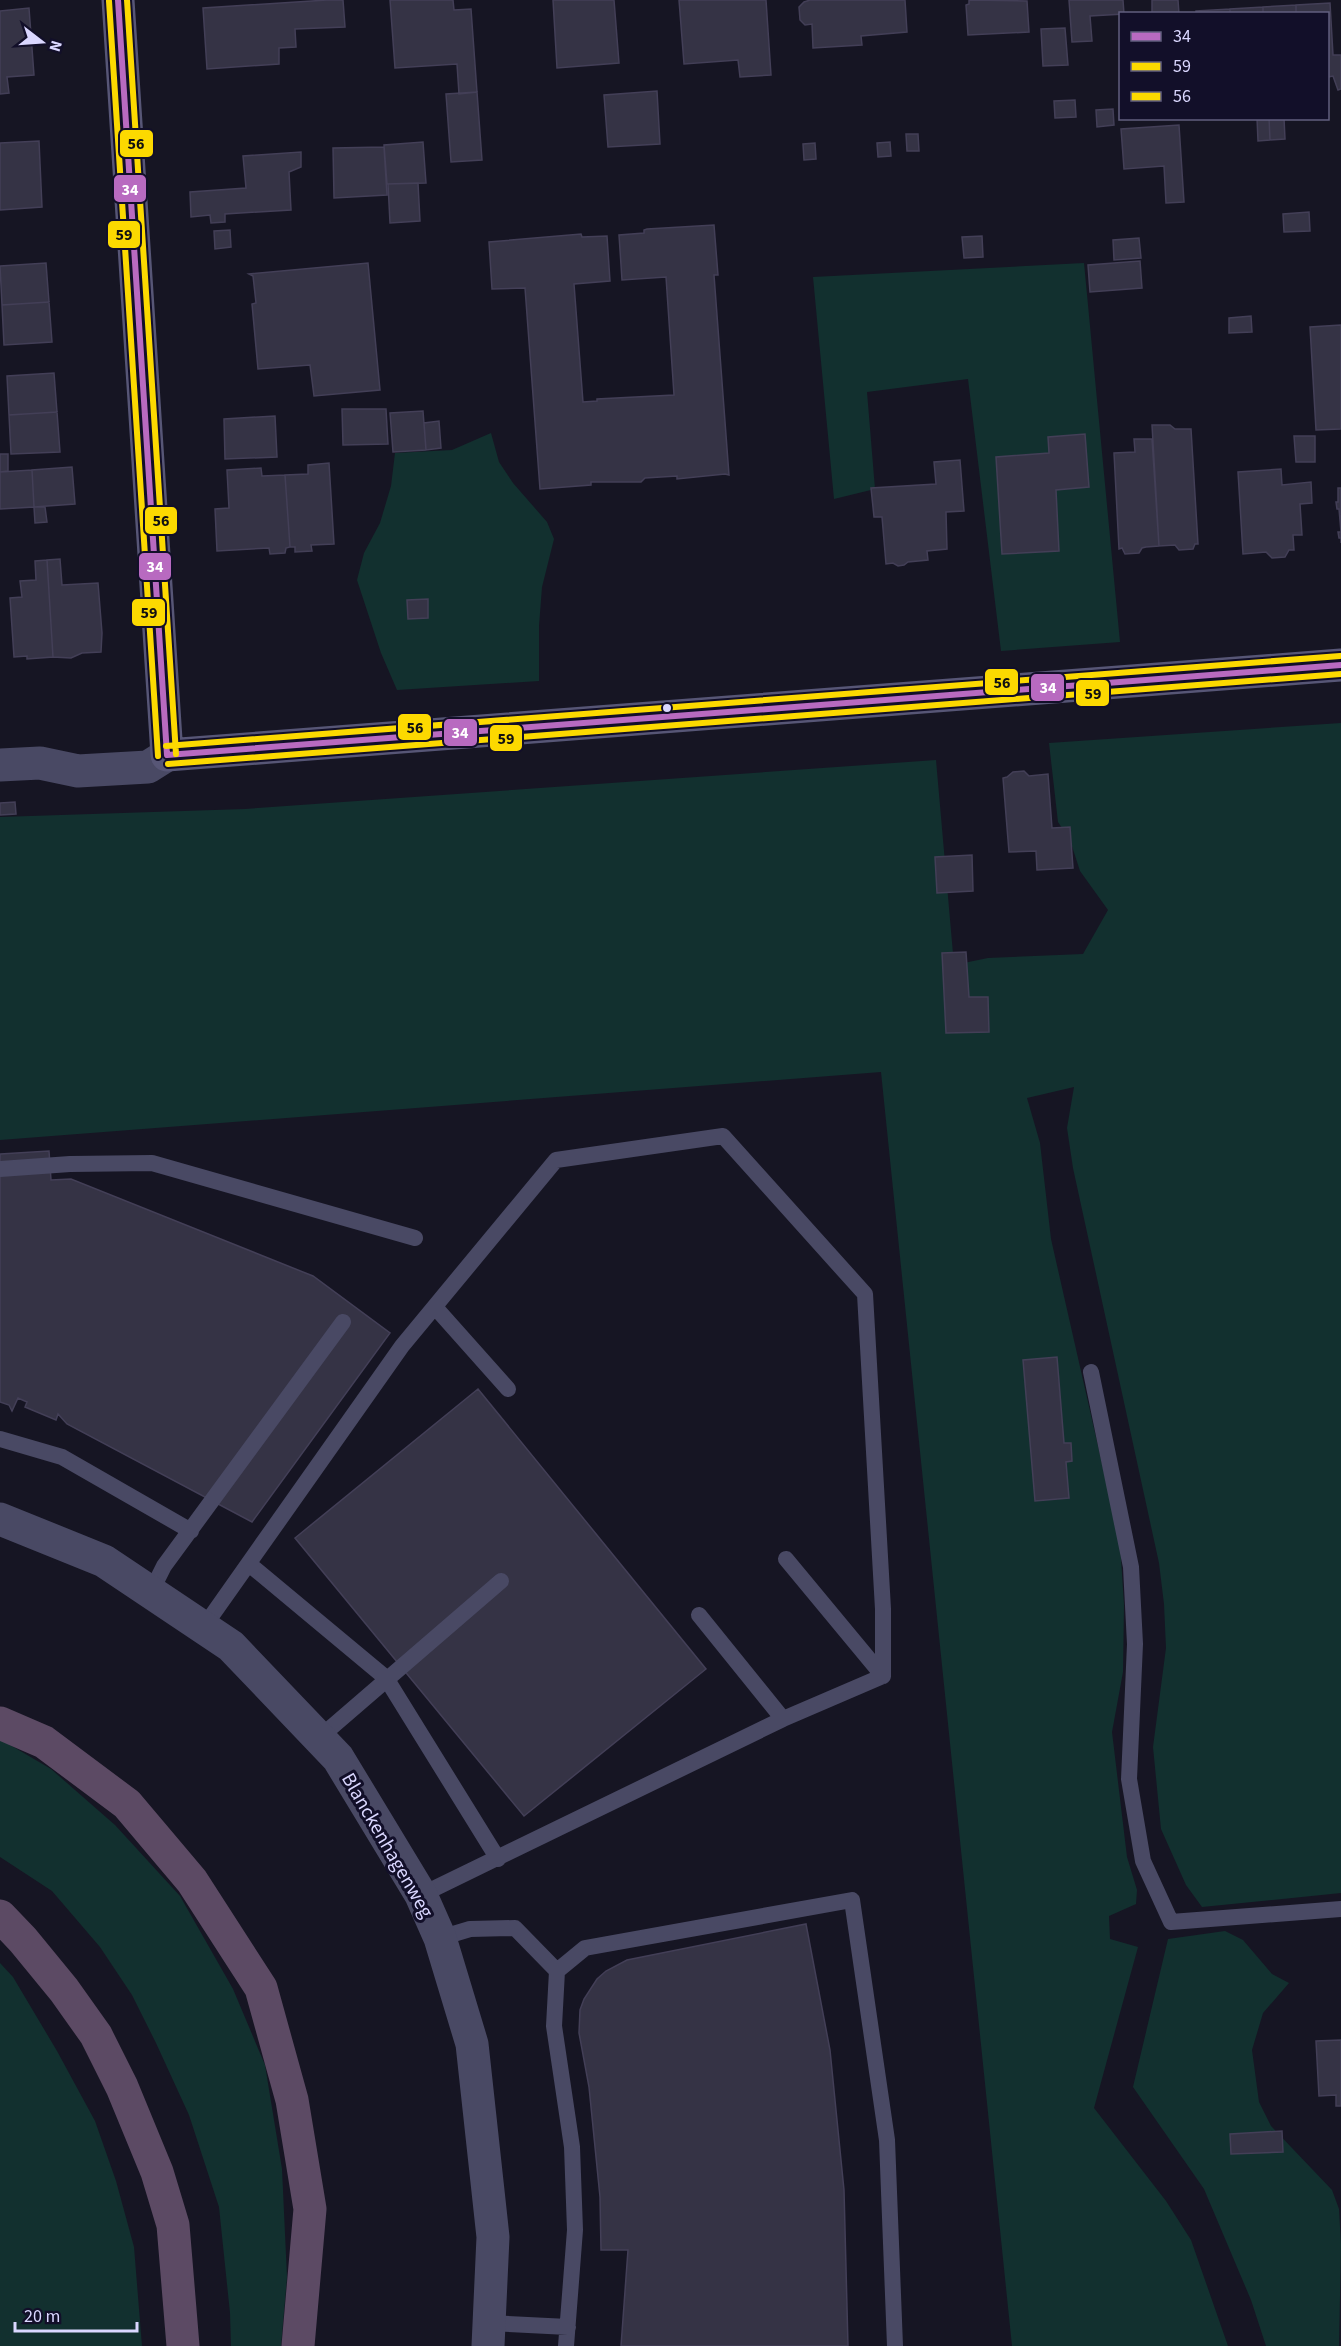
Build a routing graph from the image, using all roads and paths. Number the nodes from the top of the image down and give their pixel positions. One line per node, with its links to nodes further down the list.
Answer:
1 (118, 0): 3 (street)
2 (1341, 665): 3 (street)
3 (167, 755): 4 (street)
4 (0, 765)
5 (0, 1169): 6 (lane)
6 (415, 1238)
7 (435, 1307): 10 (lane); 15 (lane); 20 (lane)
8 (343, 1322): 13 (lane)
9 (1091, 1372): 27 (lane)
10 (508, 1389)
11 (0, 1439): 13 (lane)
12 (0, 1519): 17 (street, Blanckenhagenweg)
13 (191, 1531): 17 (lane)
14 (786, 1559): 20 (lane)
15 (249, 1564): 19 (lane); 21 (lane)
16 (501, 1581): 21 (lane)
17 (150, 1592): 19 (street, Blanckenhagenweg)
18 (699, 1615): 22 (lane)
19 (203, 1628): 24 (street, Blanckenhagenweg)
20 (883, 1676): 22 (lane)
21 (386, 1678): 24 (lane); 25 (lane)
22 (783, 1719): 25 (lane)
23 (0, 1723): 34 (highway)
24 (319, 1738): 26 (street, Blanckenhagenweg)
25 (498, 1859): 26 (lane)
26 (421, 1895): 29 (street, Blanckenhagenweg)
27 (1341, 1909)
28 (0, 1916): 33 (highway)
29 (440, 1938): 30 (lane); 32 (street, Blanckenhagenweg)
30 (557, 1971): 31 (lane); 36 (lane)
31 (568, 2327): 32 (lane); 35 (lane)
32 (489, 2334)
33 (183, 2346)
34 (298, 2346)
35 (566, 2346)
36 (895, 2346)

